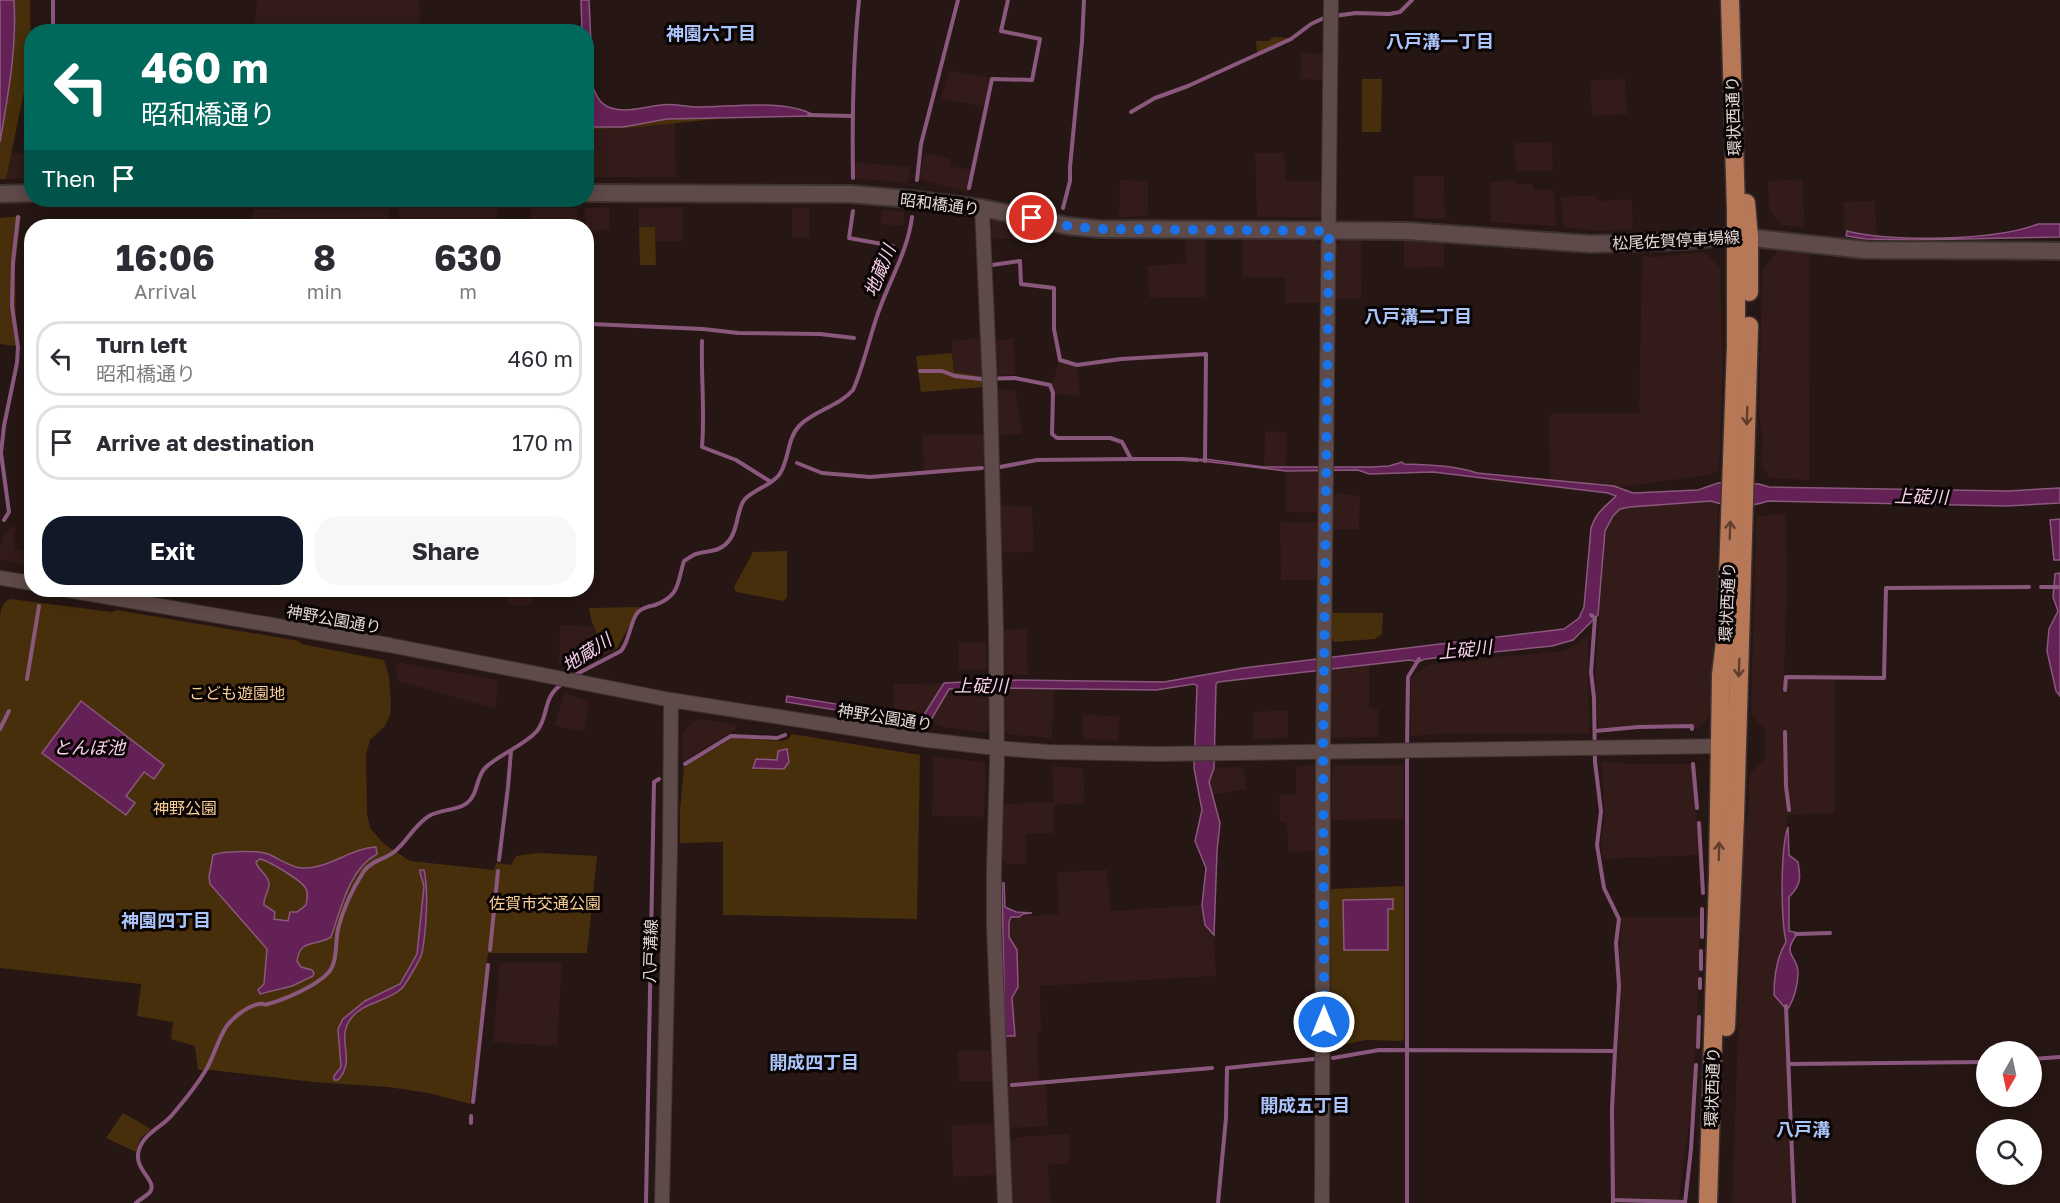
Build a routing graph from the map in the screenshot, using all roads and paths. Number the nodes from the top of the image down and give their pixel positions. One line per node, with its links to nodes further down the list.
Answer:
1 (1730, 0): 8 (highway, 環状西通り)
2 (1741, 0): 8 (highway, 環状西通り)
3 (1331, 12): 9 (street)
4 (24, 193): 6 (main road)
5 (594, 193): 7 (main road, 昭和橋通り)
6 (1, 194)
7 (982, 208): 9 (main road, 昭和橋通り); 17 (street)
8 (1741, 211): 10 (highway, 環状西通り)
9 (1329, 231): 10 (main road, 松尾佐賀停車場線); 18 (street)
10 (1742, 236): 11 (main road, 松尾佐賀停車場線); 16 (highway, 環状西通り)
11 (2060, 251)
12 (0, 578): 13 (street)
13 (24, 582)
14 (108, 597): 15 (street, 神野公園通り)
15 (671, 700): 17 (street, 神野公園通り); 19 (street, 八戸溝線)
16 (1729, 746): 18 (street); 22 (highway, 環状西通り, one-way to 16); 23 (highway, 環状西通り)
17 (996, 748): 18 (street, 神野公園通り); 20 (street)
18 (1323, 751): 21 (street)
19 (662, 1203)
20 (1005, 1203)
21 (1322, 1203)
22 (1708, 1203)
23 (1720, 1203)

